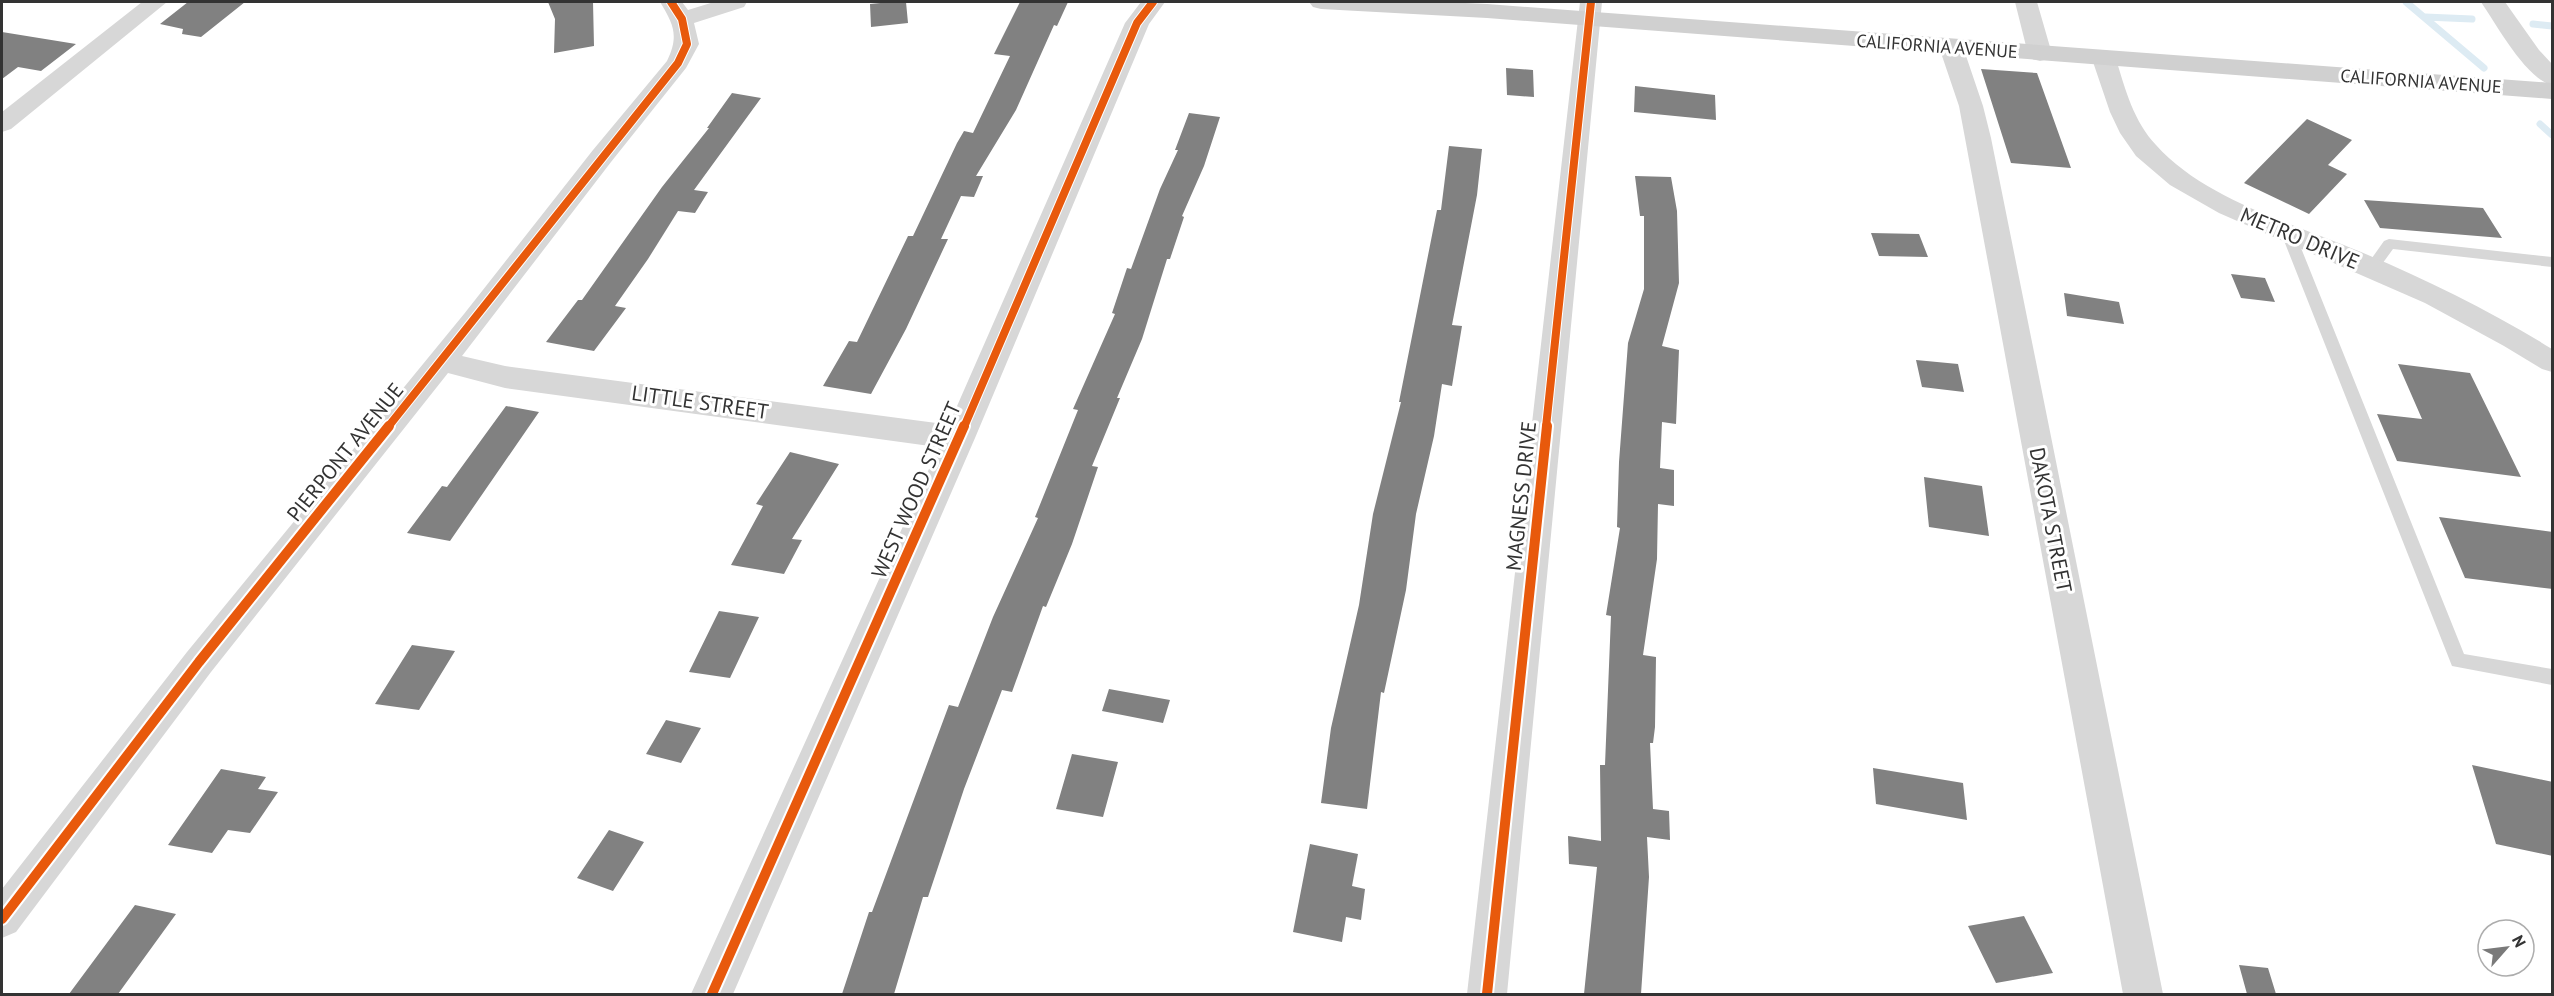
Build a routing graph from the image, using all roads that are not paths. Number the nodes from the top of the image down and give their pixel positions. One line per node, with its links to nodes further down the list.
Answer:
1 (156, 2): 14 (street)
2 (736, 2): 7 (street)
3 (1153, 2): 20 (street, WEST WOOD STREET)
4 (1321, 2): 8 (main road, CALIFORNIA AVENUE)
5 (2026, 2): 10 (street)
6 (2493, 2): 12 (street)
7 (676, 10): 18 (street, PIERPONT AVENUE)
8 (1591, 10): 9 (main road, CALIFORNIA AVENUE); 24 (street, MAGNESS DRIVE)
9 (1951, 47): 10 (main road, CALIFORNIA AVENUE); 25 (street, DAKOTA STREET)
10 (2040, 54): 11 (main road, CALIFORNIA AVENUE)
11 (2104, 59): 13 (main road, CALIFORNIA AVENUE); 15 (street, METRO DRIVE)
12 (2553, 78)
13 (2553, 91)
14 (2, 124)
15 (2288, 233): 17 (street, METRO DRIVE); 21 (lane)
16 (2553, 262): 17 (lane)
17 (2372, 268): 19 (street, METRO DRIVE)
18 (442, 360): 20 (street, LITTLE STREET); 22 (street, PIERPONT AVENUE)
19 (2553, 362)
20 (959, 438): 23 (street, WEST WOOD STREET)
21 (2553, 677)
22 (2, 919)
23 (712, 994)
24 (1487, 994)
25 (2143, 994)

